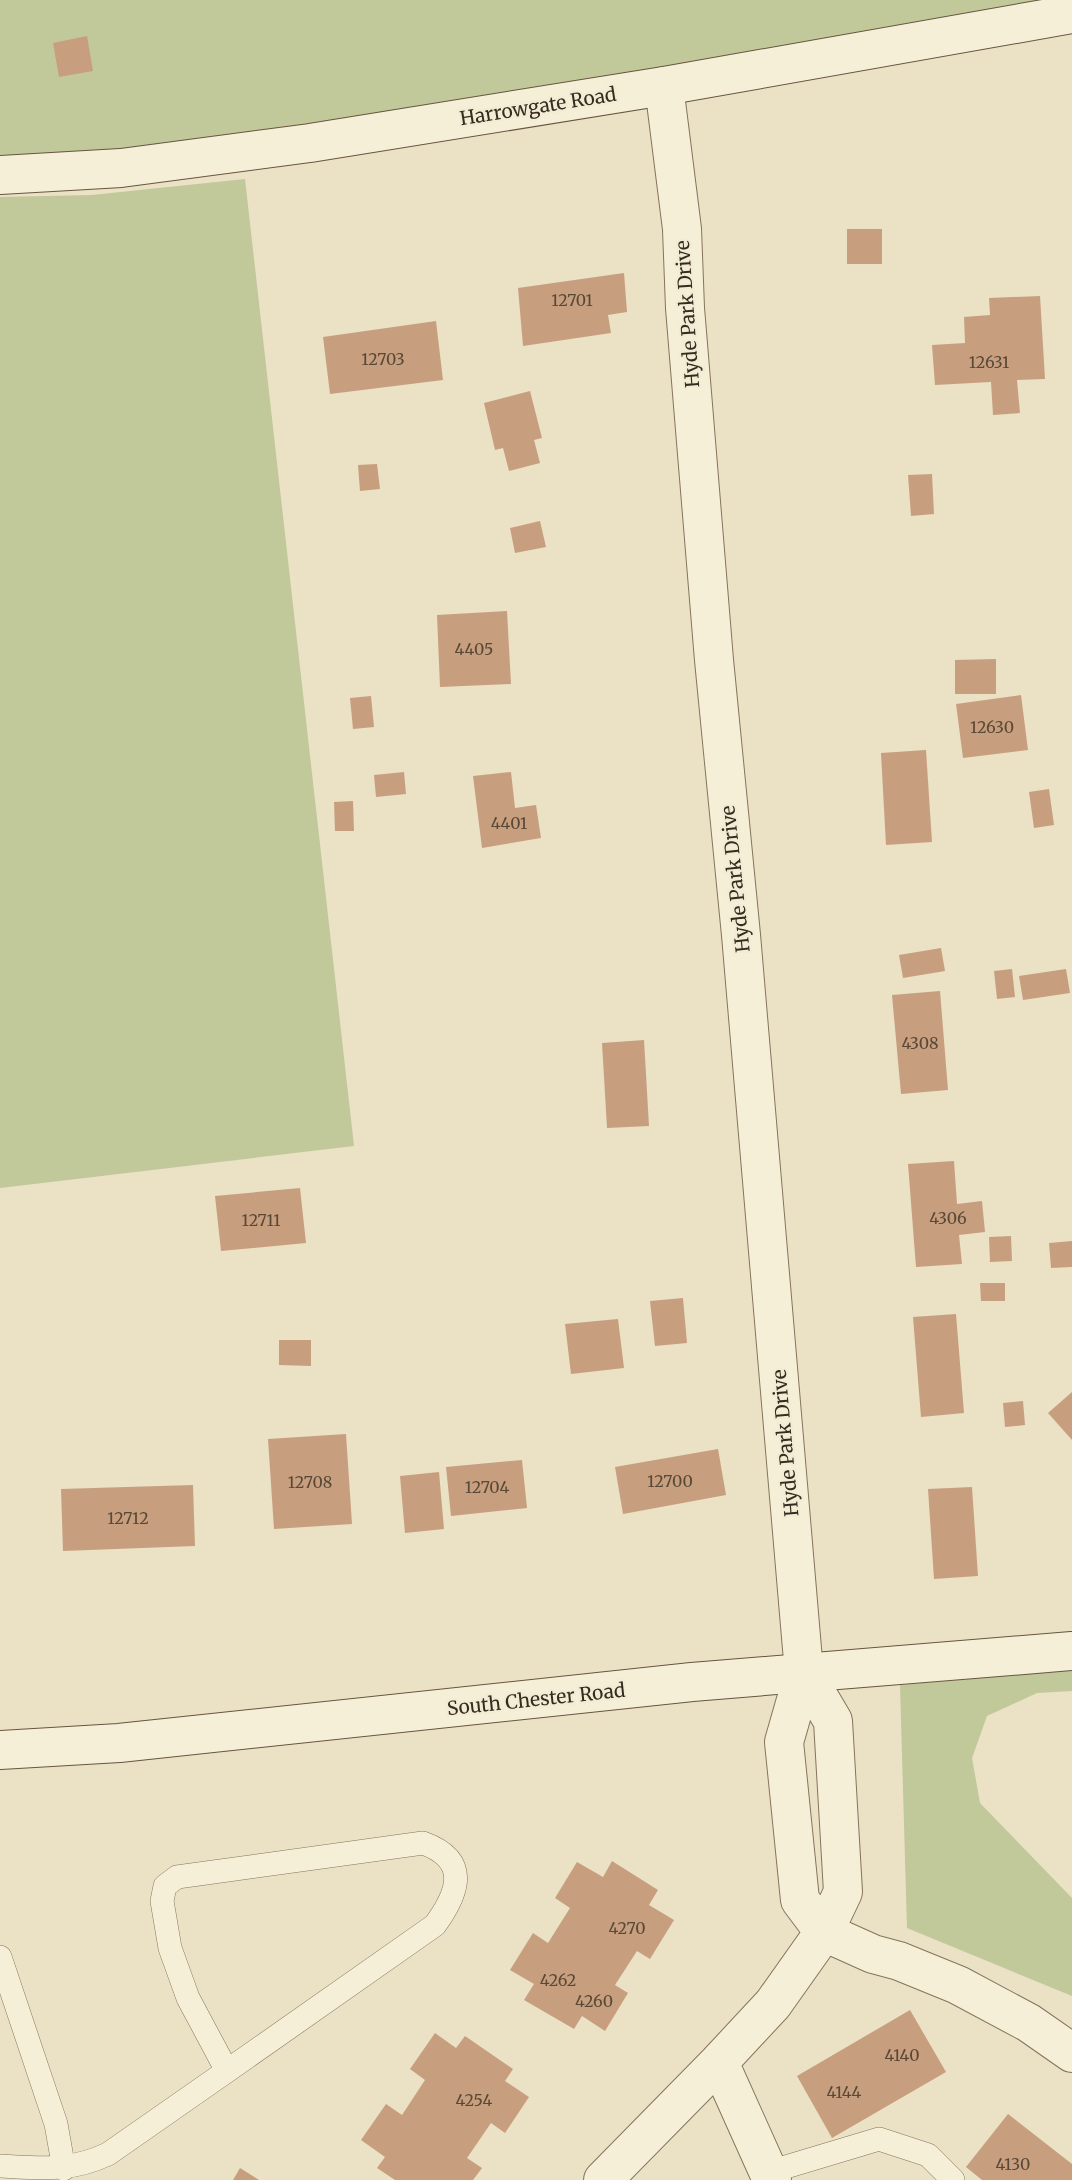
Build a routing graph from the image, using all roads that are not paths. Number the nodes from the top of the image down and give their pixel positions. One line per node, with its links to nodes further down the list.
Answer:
1 (1072, 14): 2 (street, Harrowgate Road)
2 (664, 86): 3 (street, Harrowgate Road); 5 (street, Hyde Park Drive)
3 (0, 175)
4 (1072, 1651): 5 (street, South Chester Road)
5 (804, 1672): 6 (street, South Chester Road); 7 (street, Hyde Park Drive); 7 (street, Hyde Park Drive)
6 (0, 1750)
7 (824, 1932): 9 (street, Hyde Park Drive); 10 (street, Hyde Park Drive)
8 (0, 1957): 13 (lane)
9 (1072, 2053)
10 (719, 2062): 14 (street); 15 (street, Hyde Park Drive)
11 (227, 2071): 11 (lane); 13 (lane)
12 (0, 2166): 13 (lane)
13 (64, 2169)
14 (770, 2176): 16 (lane)
15 (603, 2180)
16 (953, 2180)

